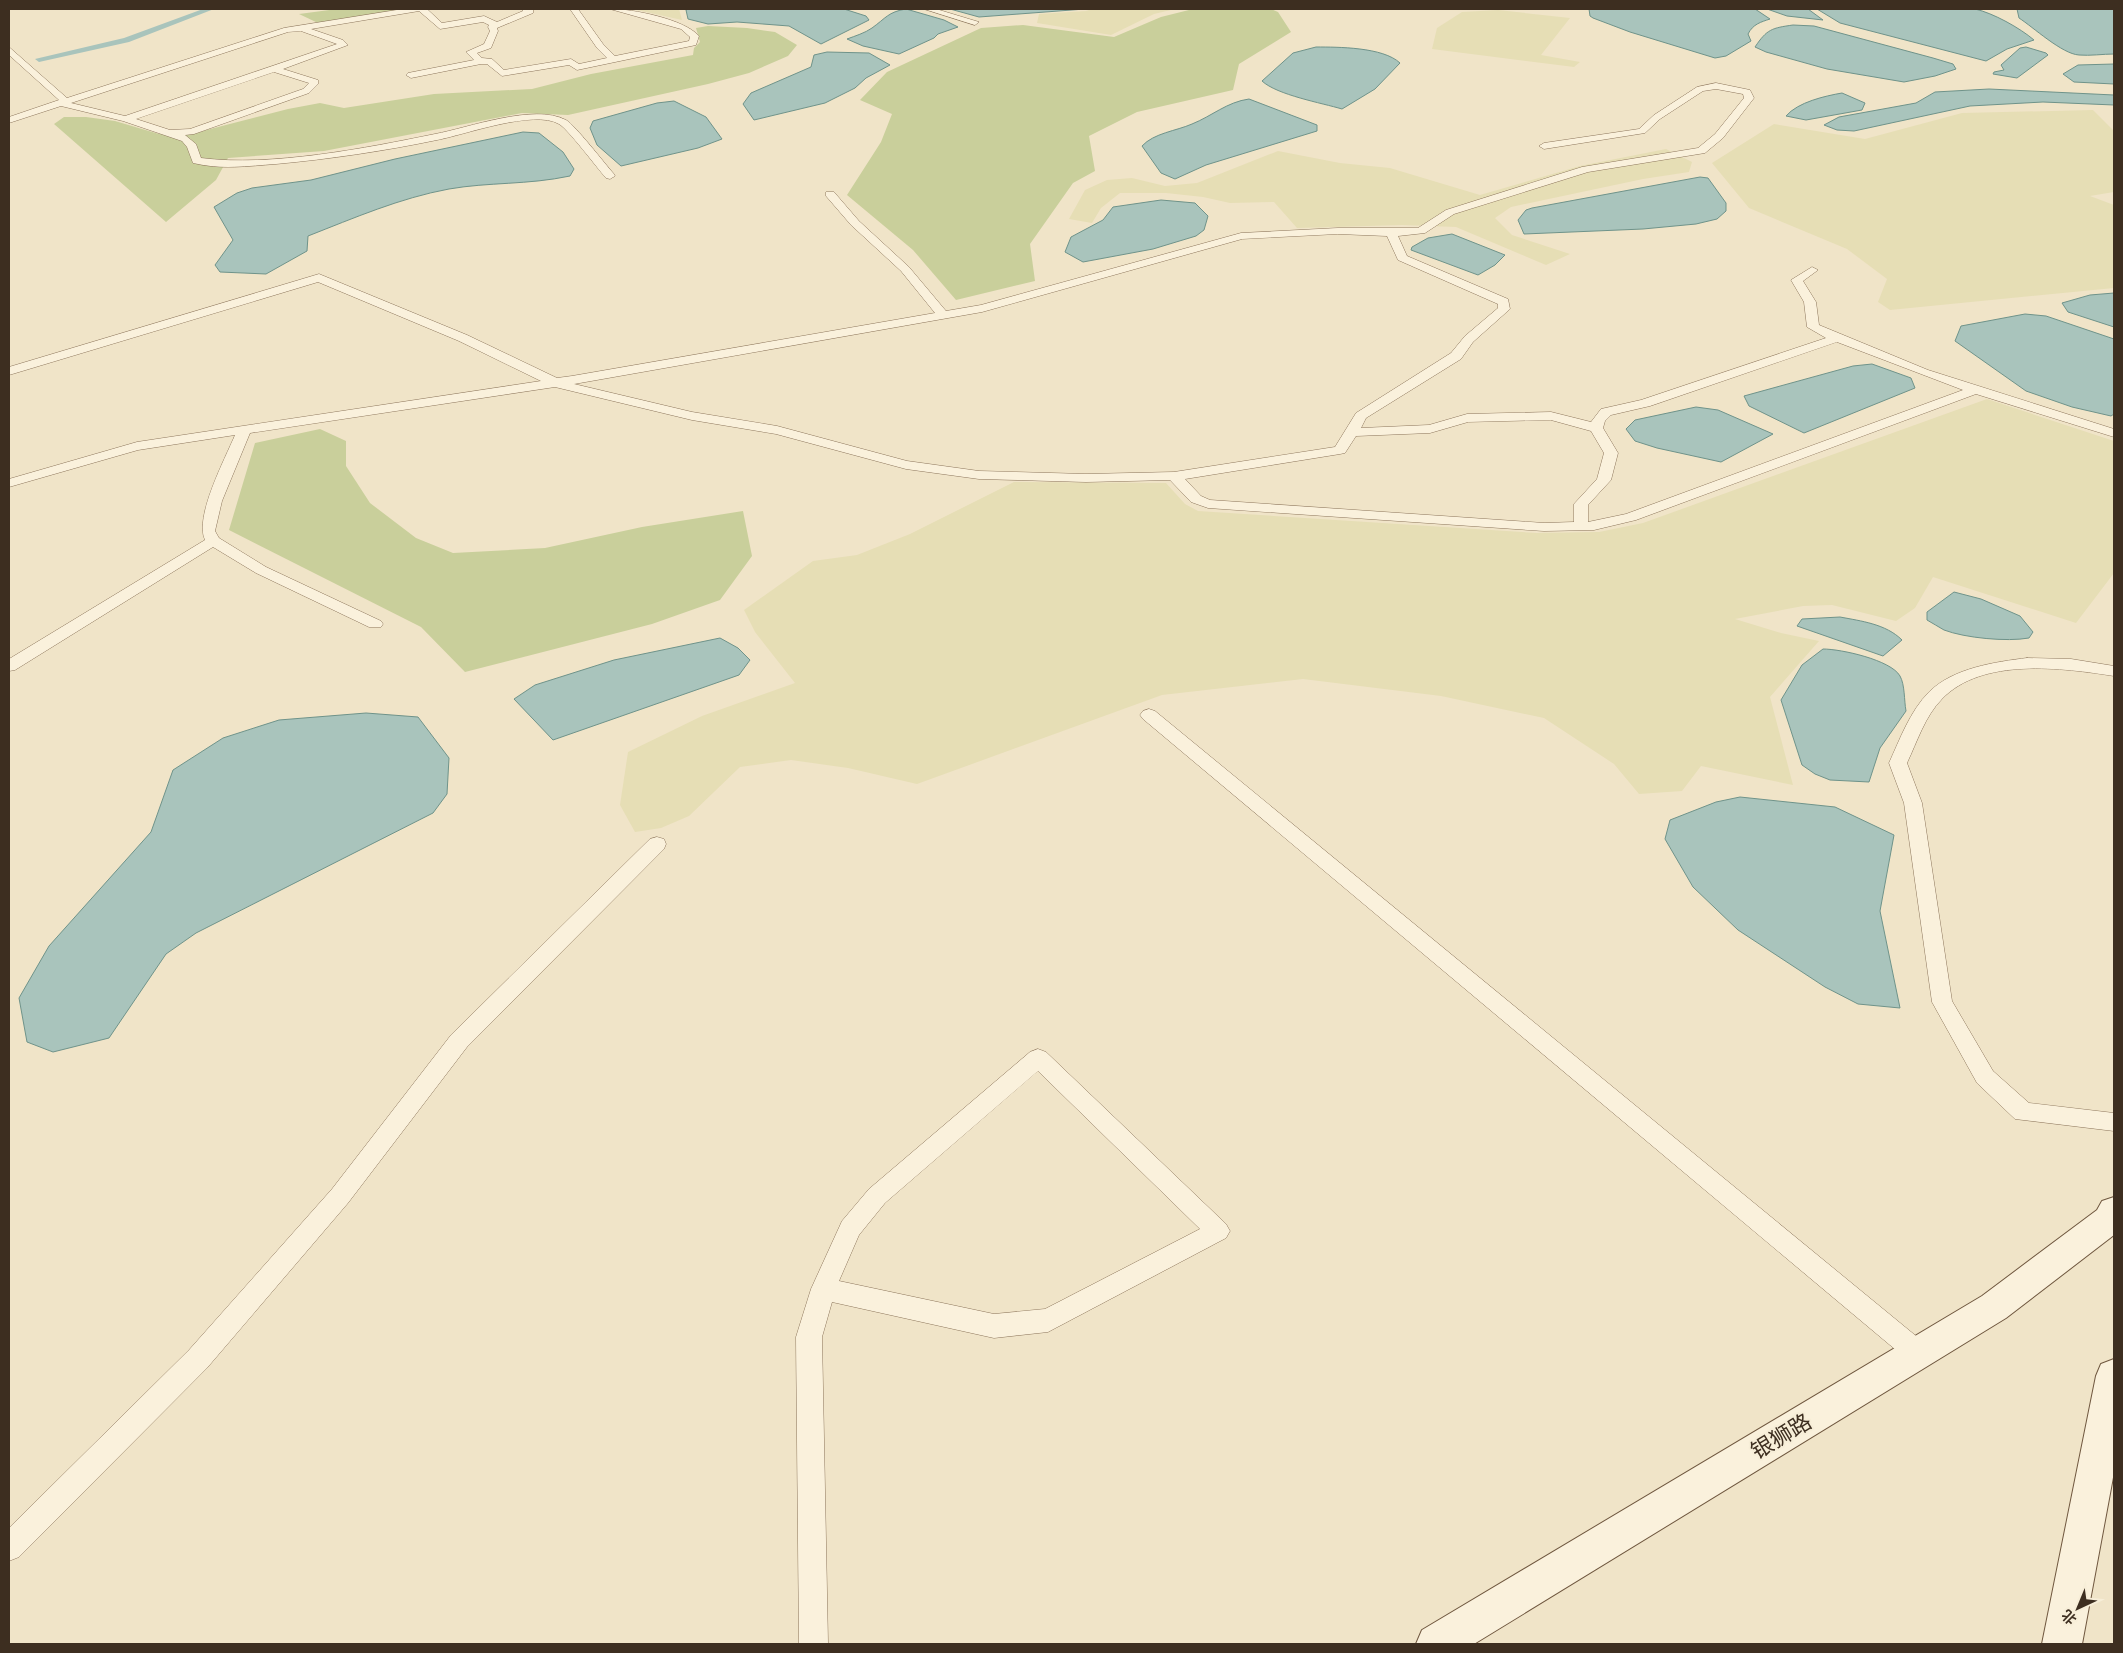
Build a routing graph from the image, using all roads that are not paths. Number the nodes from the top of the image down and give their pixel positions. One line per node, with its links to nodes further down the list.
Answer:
1 (386, 9): 16 (street)
2 (417, 9): 10 (street)
3 (422, 9): 9 (street)
4 (526, 9): 9 (street)
5 (574, 9): 12 (street)
6 (614, 9): 12 (street)
7 (928, 9): 8 (street)
8 (975, 22)
9 (496, 25): 13 (street)
10 (301, 28): 14 (street); 16 (street)
11 (9, 50): 16 (street)
12 (613, 59): 13 (street)
13 (481, 60): 15 (street)
14 (274, 70): 17 (street); 19 (street)
15 (411, 75)
16 (62, 100): 17 (street); 18 (street)
17 (126, 119): 19 (street)
18 (9, 120)
19 (172, 134): 21 (street)
20 (1544, 146): 23 (street)
21 (610, 176)
22 (830, 194): 25 (street)
23 (1391, 232): 25 (street); 32 (street)
24 (1812, 270): 26 (street)
25 (943, 315): 28 (street)
26 (1837, 338): 29 (street); 30 (street)
27 (9, 371): 28 (street)
28 (556, 382): 31 (street); 34 (street)
29 (1976, 390): 33 (street); 36 (street)
30 (1596, 428): 32 (street); 36 (street)
31 (244, 430): 35 (street); 37 (street)
32 (1352, 432): 34 (street)
33 (2114, 433)
34 (1174, 476): 36 (street)
35 (9, 483)
36 (1581, 526)
37 (213, 541): 38 (street); 39 (street)
38 (375, 624)
39 (9, 666)
40 (2114, 671): 43 (street)
41 (1149, 715): 46 (street)
42 (657, 844): 48 (street)
43 (2114, 1122)
44 (2114, 1211): 46 (main road, 银狮路)
45 (823, 1289): 45 (street); 49 (street)
46 (1918, 1353): 50 (main road, 银狮路)
47 (2114, 1376): 51 (main road)
48 (9, 1547)
49 (813, 1644)
50 (1436, 1644)
51 (2062, 1644)

